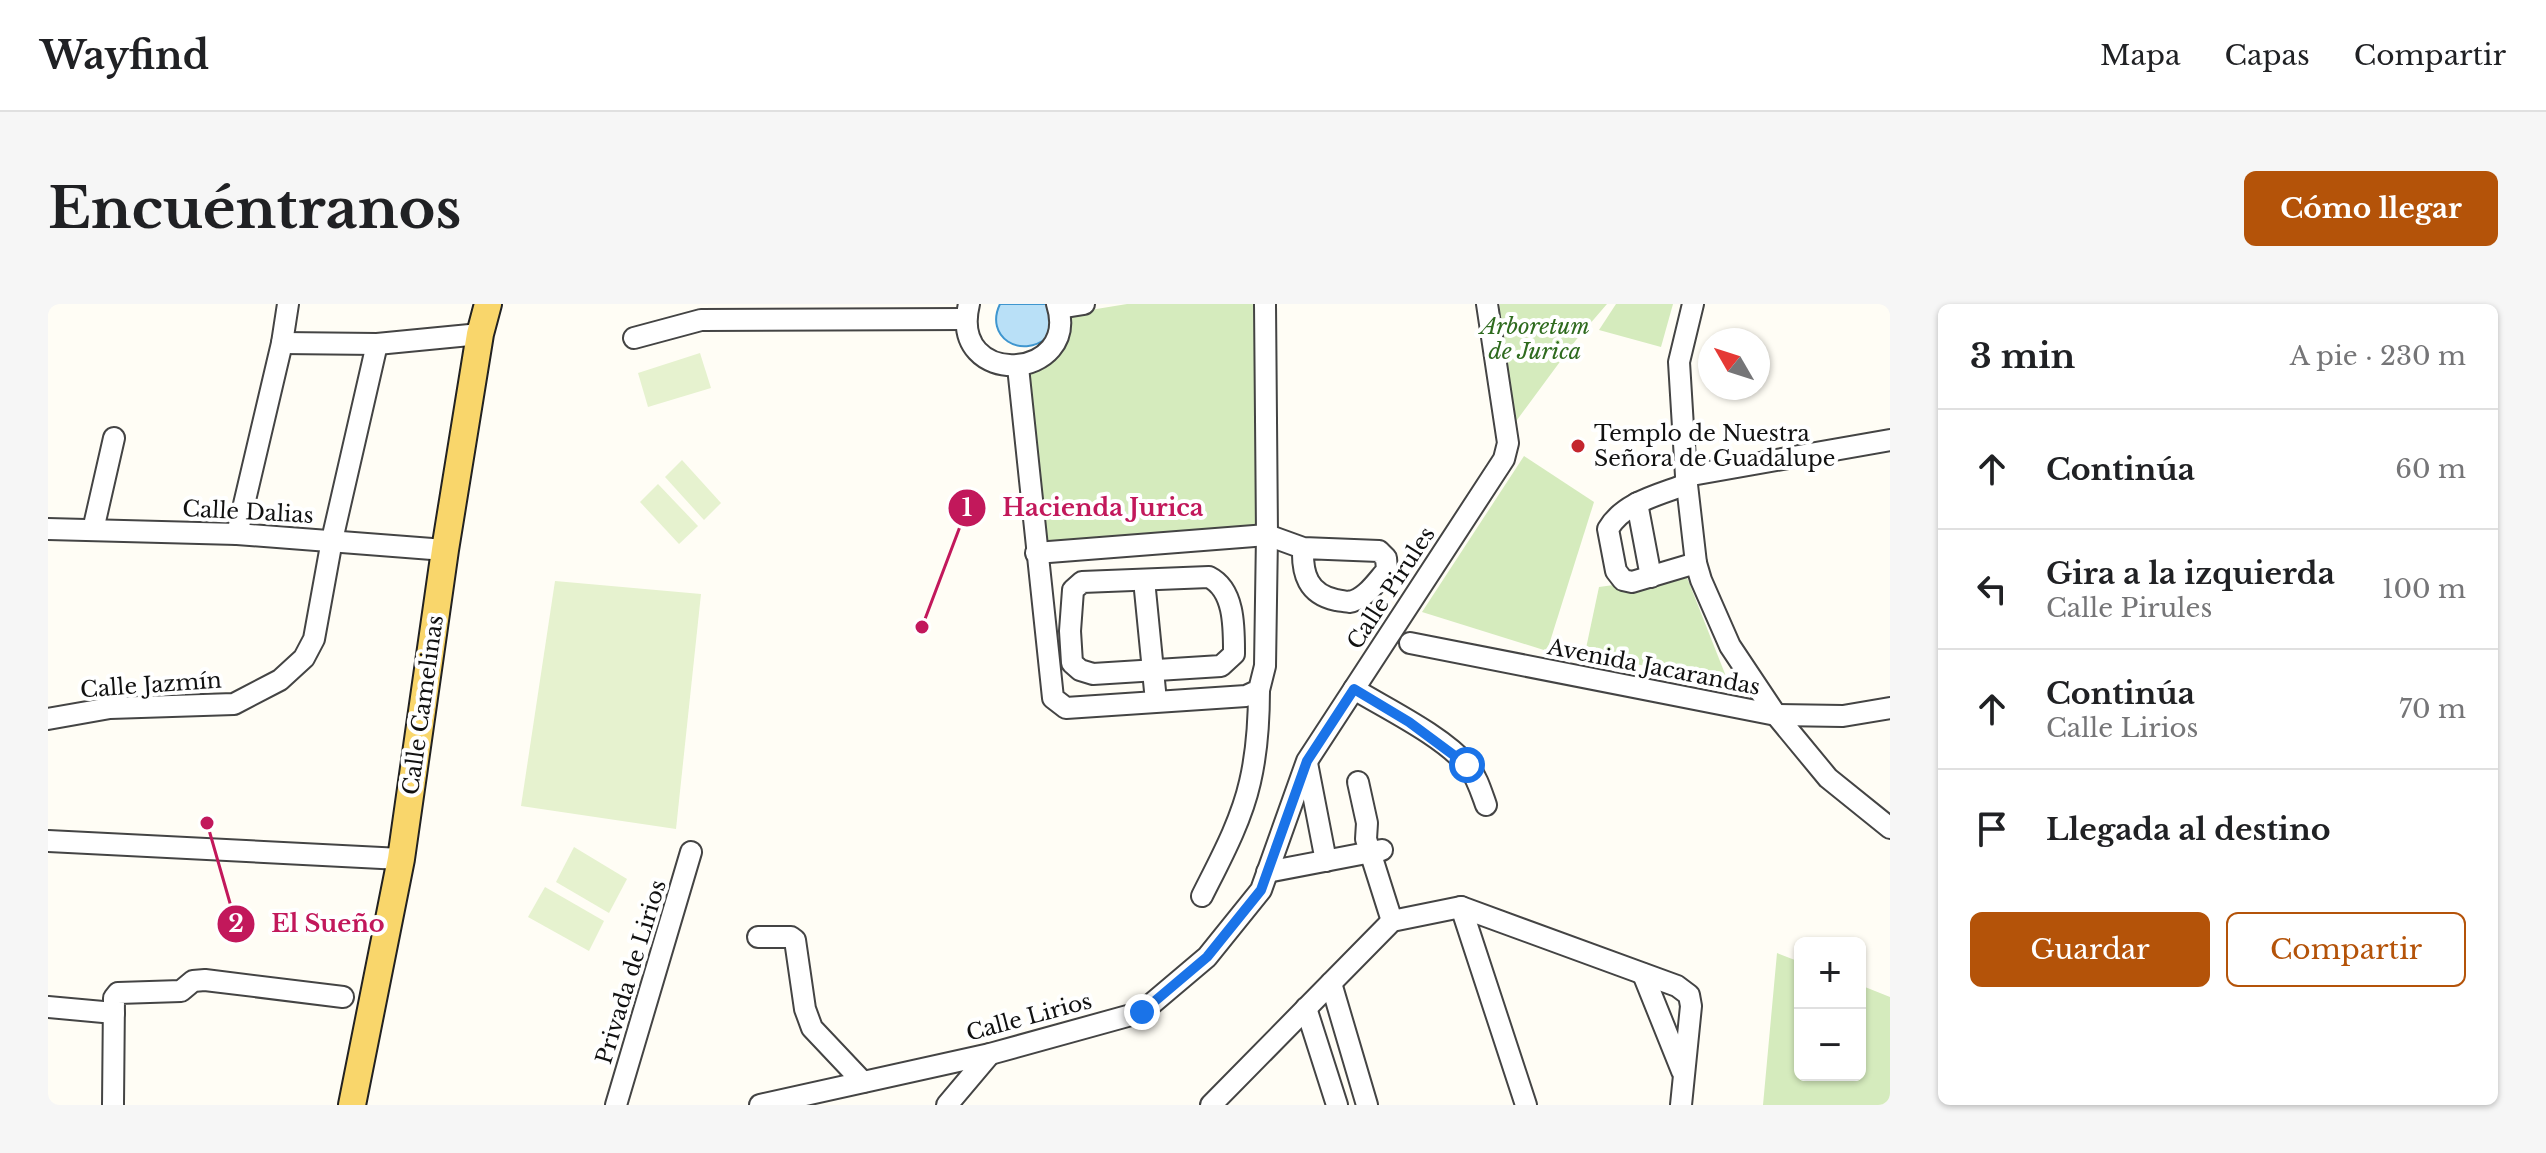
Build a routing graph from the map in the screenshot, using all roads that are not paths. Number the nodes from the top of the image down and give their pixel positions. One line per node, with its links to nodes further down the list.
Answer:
1 (288, 304): 10 (street)
2 (1084, 304): 6 (street)
3 (1265, 304): 20 (street)
4 (1487, 304): 32 (street, Calle Pirules)
5 (1693, 304): 15 (street)
6 (1058, 306): 12 (street)
7 (968, 311): 9 (street); 12 (street)
8 (489, 313): 11 (street); 23 (main road, Calle Camelinas)
9 (634, 338)
10 (282, 343): 11 (street); 19 (street)
11 (377, 344): 21 (street, Calle Jazmín)
12 (1018, 367): 24 (street)
13 (114, 438): 18 (street)
14 (1890, 440): 15 (street)
15 (1686, 480): 16 (street); 25 (street)
16 (1637, 503): 26 (street); 26 (street)
17 (48, 529): 18 (street, Calle Dalias)
18 (93, 530): 19 (street, Calle Dalias)
19 (237, 534): 21 (street, Calle Dalias)
20 (1267, 535): 22 (street); 24 (street); 33 (street)
21 (332, 540): 23 (street, Calle Dalias); 37 (street, Calle Jazmín)
22 (1303, 548)
23 (445, 550): 46 (main road, Calle Camelinas)
24 (1036, 553): 29 (street)
25 (1696, 563): 26 (street); 36 (street)
26 (1651, 577)
27 (1144, 580): 28 (street); 31 (street); 31 (street)
28 (1070, 631): 29 (street); 31 (street)
29 (1047, 634): 34 (street)
30 (1410, 643): 36 (street, Avenida Jacarandas)
31 (1153, 670): 34 (street)
32 (1354, 689): 38 (street, Calle Pirules); 40 (street)
33 (1259, 690): 34 (street); 48 (street)
34 (1156, 701)
35 (1890, 708): 36 (street, Avenida Jacarandas)
36 (1776, 715): 41 (street)
37 (48, 719)
38 (1307, 761): 45 (street); 47 (street, Calle Pirules)
39 (1358, 782): 42 (street)
40 (1486, 805)
41 (1890, 828)
42 (1373, 840): 45 (street); 50 (street)
43 (48, 841): 46 (street)
44 (691, 852): 63 (street, Privada de Lirios)
45 (1325, 854): 47 (street)
46 (401, 859): 62 (main road, Calle Camelinas)
47 (1264, 881): 58 (street, Calle Lirios)
48 (1202, 896)
49 (1461, 907): 50 (street); 52 (street); 69 (street)
50 (1399, 920): 53 (street)
51 (758, 937): 60 (street)
52 (1643, 974): 59 (street); 59 (street)
53 (1331, 983): 56 (street); 68 (street)
54 (343, 997): 57 (street)
55 (48, 1007): 57 (street)
56 (1306, 1008): 66 (street); 67 (street)
57 (114, 1013): 61 (street)
58 (990, 1054): 60 (street, Calle Lirios); 65 (street)
59 (1683, 1075): 70 (street)
60 (863, 1082): 64 (street, Calle Lirios)
61 (113, 1105)
62 (352, 1105)
63 (616, 1105)
64 (760, 1105)
65 (947, 1105)
66 (1211, 1105)
67 (1337, 1105)
68 (1367, 1105)
69 (1526, 1105)
70 (1681, 1105)

